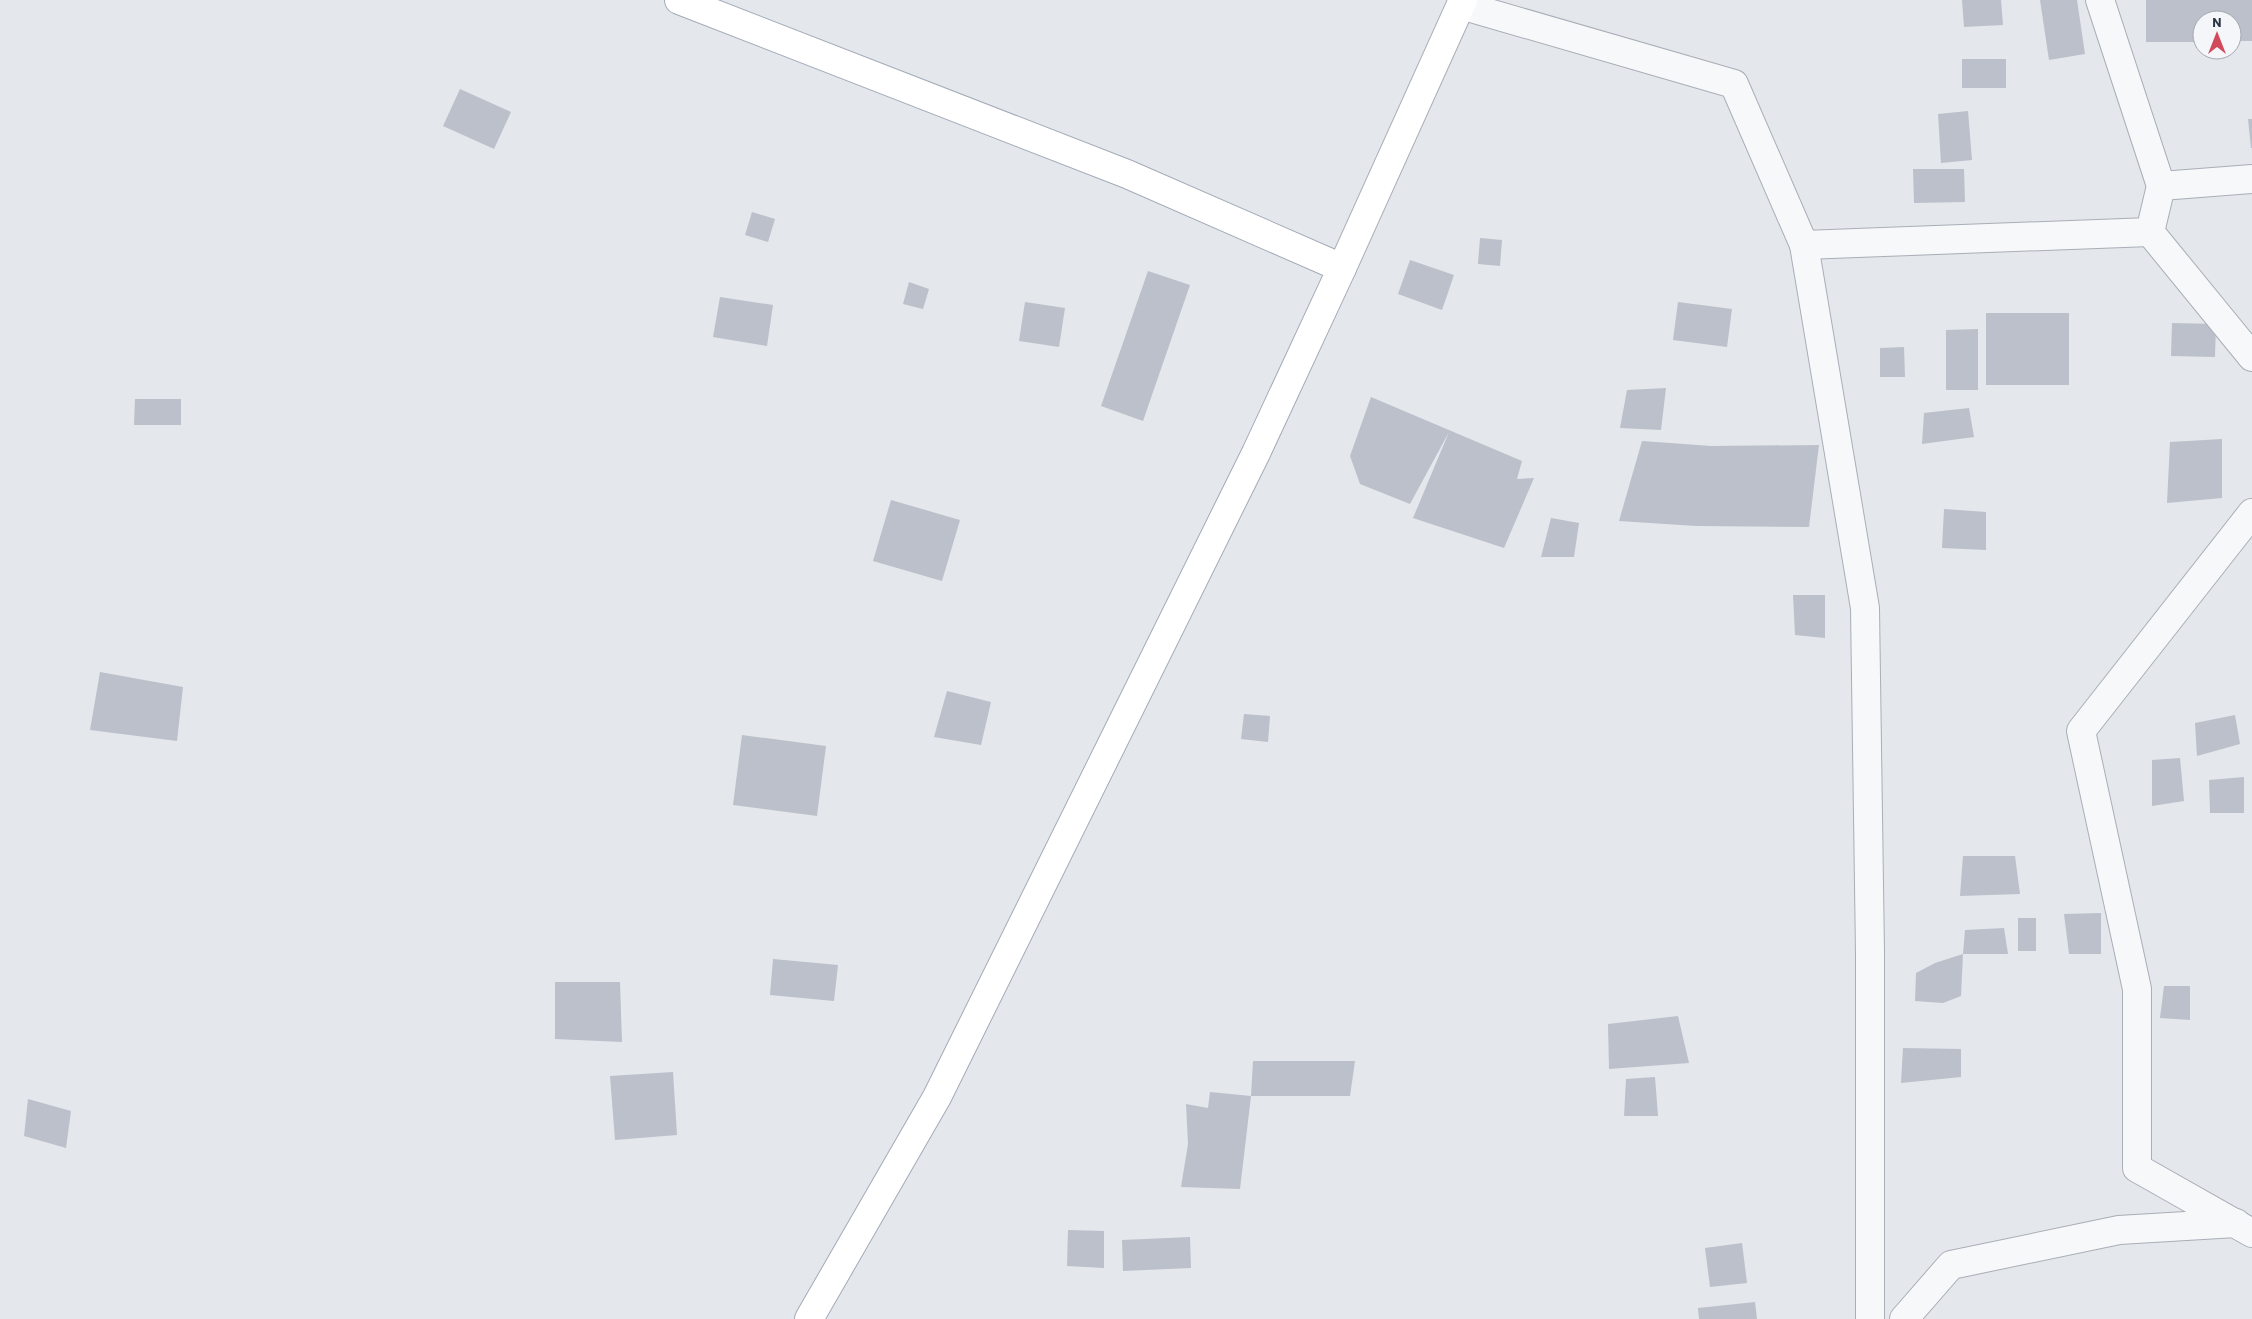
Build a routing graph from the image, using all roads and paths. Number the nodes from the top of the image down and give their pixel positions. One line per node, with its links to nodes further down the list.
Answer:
1 (679, 0): 8 (main road)
2 (2100, 0): 5 (street)
3 (1462, 3): 7 (street); 8 (main road)
4 (2252, 179): 5 (street)
5 (2161, 186): 6 (street)
6 (2150, 232): 7 (street); 9 (street)
7 (1804, 245): 13 (street)
8 (1342, 268): 12 (main road)
9 (2252, 357)
10 (2252, 513): 11 (street)
11 (2246, 1226): 14 (street)
12 (809, 1319)
13 (1870, 1319)
14 (1904, 1319)

